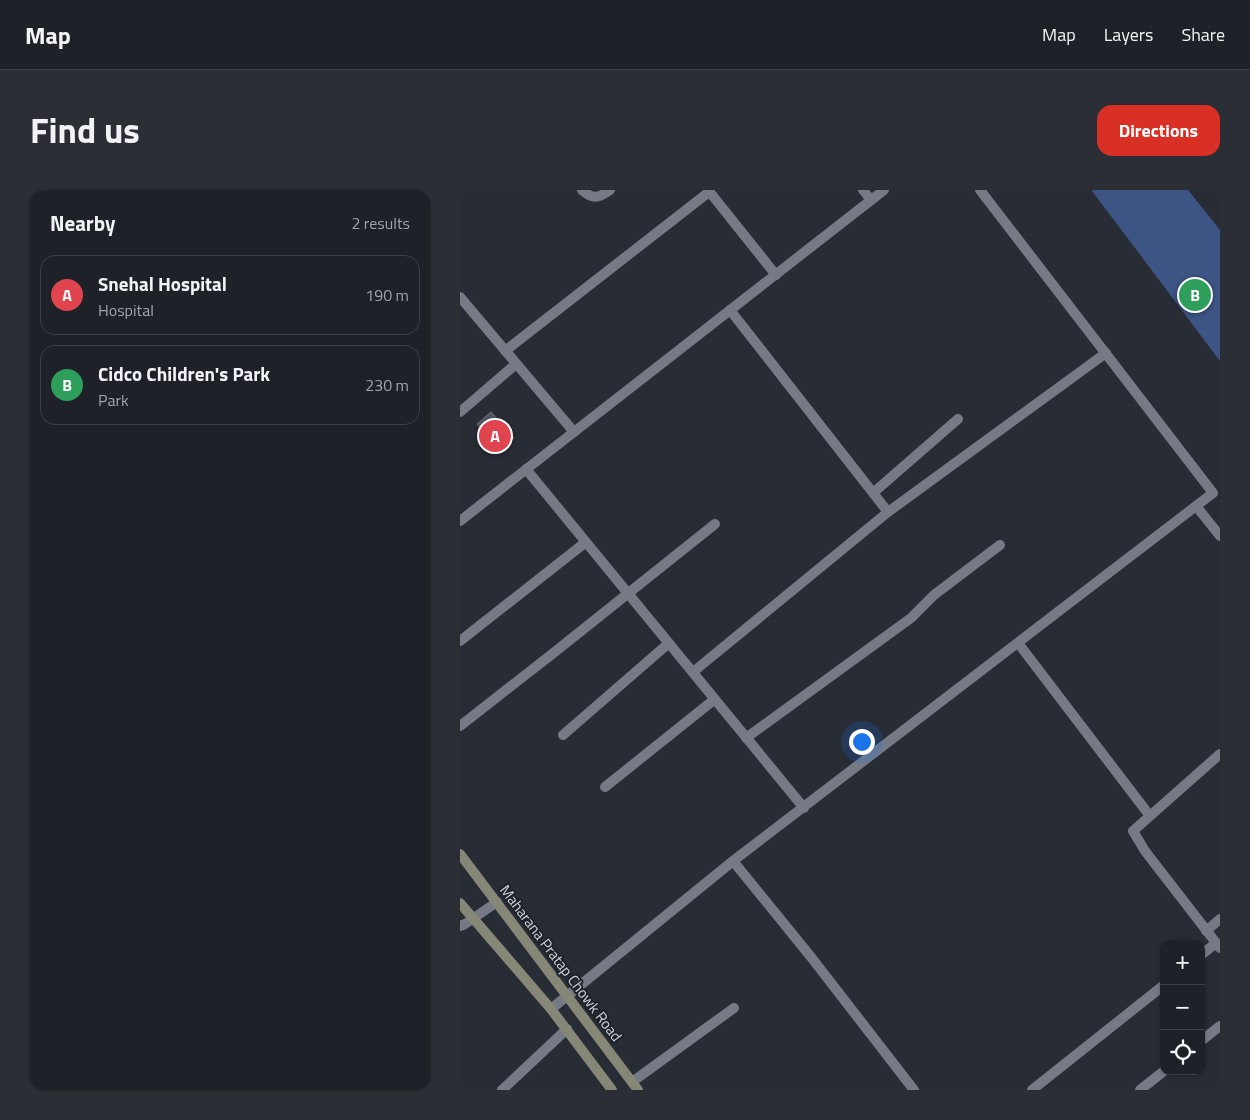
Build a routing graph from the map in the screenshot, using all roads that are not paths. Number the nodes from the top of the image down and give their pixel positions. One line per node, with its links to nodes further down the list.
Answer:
1 (582, 190): 2 (street)
2 (610, 190)
3 (863, 190): 7 (street)
4 (884, 190): 7 (street)
5 (980, 190): 12 (street)
6 (708, 191): 8 (street); 11 (street)
7 (871, 200): 8 (street)
8 (776, 275): 10 (street)
9 (460, 297): 11 (street)
10 (730, 310): 16 (street); 18 (street)
11 (505, 351): 13 (street)
12 (1106, 353): 19 (street); 20 (street)
13 (516, 364): 14 (street); 16 (street)
14 (460, 412)
15 (958, 419): 18 (street)
16 (574, 432): 17 (street)
17 (526, 469): 21 (street); 24 (street)
18 (873, 493): 20 (street)
19 (1196, 506): 23 (street); 29 (street)
20 (888, 512): 30 (street)
21 (460, 521)
22 (715, 524): 26 (street)
23 (1220, 536)
24 (586, 542): 26 (street); 27 (street)
25 (1000, 545): 34 (street)
26 (628, 593): 28 (street); 32 (street)
27 (460, 641)
28 (669, 643): 30 (street); 33 (street)
29 (1018, 643): 37 (street); 38 (street)
30 (693, 672): 31 (street)
31 (715, 699): 34 (street); 36 (street)
32 (460, 726)
33 (563, 735)
34 (746, 738): 37 (street)
35 (1220, 754): 38 (street)
36 (605, 787)
37 (804, 808): 40 (street)
38 (1150, 816): 46 (street)
39 (460, 854): 41 (main road, Maharana Pratap Chowk Road)
40 (733, 862): 50 (street); 60 (street)
41 (497, 902): 43 (street); 50 (main road, Maharana Pratap Chowk Road)
42 (460, 903): 43 (main road)
43 (472, 919): 45 (street); 52 (main road)
44 (1220, 919): 46 (street)
45 (460, 926)
46 (1206, 931): 47 (street)
47 (1218, 946): 48 (street)
48 (1205, 953)
49 (1160, 989): 61 (street)
50 (568, 995): 52 (street); 57 (main road, Maharana Pratap Chowk Road)
51 (734, 1008): 57 (street)
52 (551, 1009): 54 (main road)
53 (1220, 1026): 55 (street)
54 (567, 1029): 58 (street); 59 (main road)
55 (1205, 1038)
56 (1160, 1074): 62 (street)
57 (635, 1086)
58 (502, 1090)
59 (612, 1090)
60 (914, 1090)
61 (1032, 1090)
62 (1140, 1090)

